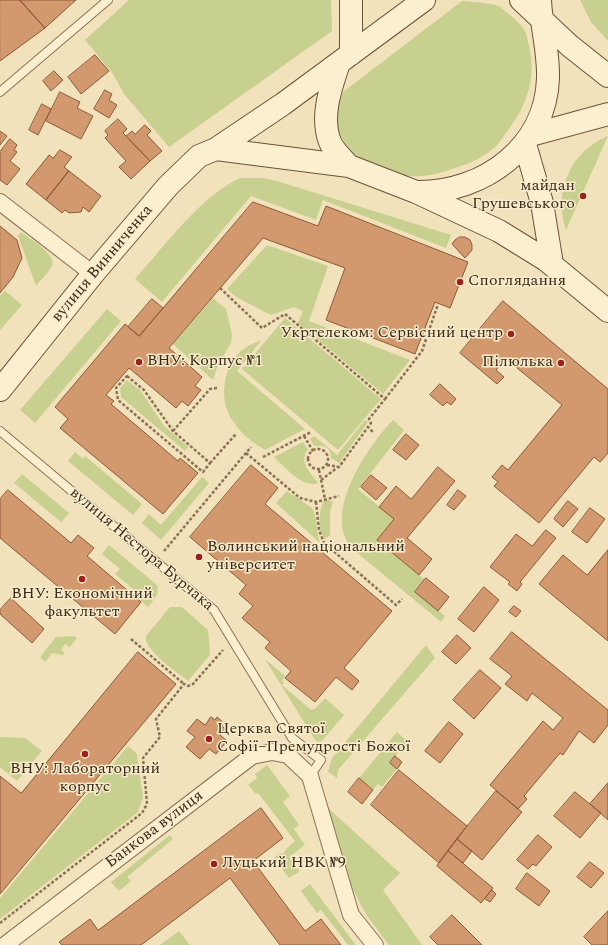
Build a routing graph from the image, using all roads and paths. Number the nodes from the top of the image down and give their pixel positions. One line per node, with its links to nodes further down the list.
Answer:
1 (108, 0): 8 (lane)
2 (351, 0): 6 (main road)
3 (424, 0): 6 (main road, вулиця Винниченка)
4 (521, 0): 5 (main road)
5 (540, 9): 7 (main road); 10 (main road)
6 (345, 59): 11 (main road, вулиця Винниченка); 12 (main road)
7 (608, 76)
8 (0, 92)
9 (608, 114): 10 (main road)
10 (528, 140): 13 (main road); 15 (main road)
11 (216, 149): 12 (main road); 16 (main road, вулиця Винниченка)
12 (349, 166): 13 (main road)
13 (416, 192): 15 (main road)
14 (0, 202): 16 (street)
15 (552, 264): 19 (main road)
16 (93, 274): 21 (main road, вулиця Винниченка)
17 (220, 288): 22 (path)
18 (438, 304): 22 (path)
19 (608, 311)
20 (217, 388): 25 (path)
21 (0, 390)
22 (385, 399): 23 (path)
23 (368, 427): 27 (path); 36 (path)
24 (0, 431): 42 (lane, вулиця Нестора Бурчака)
25 (173, 431): 34 (path); 34 (path)
26 (311, 432): 29 (path)
27 (374, 433)
28 (236, 434): 34 (path)
29 (304, 436): 31 (path); 33 (path)
30 (251, 447): 32 (path)
31 (313, 451): 35 (path); 37 (path)
32 (246, 453): 41 (path); 42 (path)
33 (263, 457)
34 (210, 463)
35 (327, 465): 36 (path); 37 (path)
36 (339, 467): 38 (path)
37 (319, 470): 38 (path)
38 (321, 480): 40 (path)
39 (339, 496): 40 (path)
40 (325, 499): 41 (path)
41 (316, 502): 43 (path)
42 (155, 560): 45 (lane, вулиця Нестора Бурчака)
43 (402, 599)
44 (131, 639): 46 (path)
45 (232, 640): 46 (path); 47 (lane, вулиця Нестора Бурчака)
46 (184, 684): 48 (path)
47 (310, 776): 49 (street, Банкова вулиця); 50 (street)
48 (0, 923)
49 (5, 945)
50 (376, 945)

